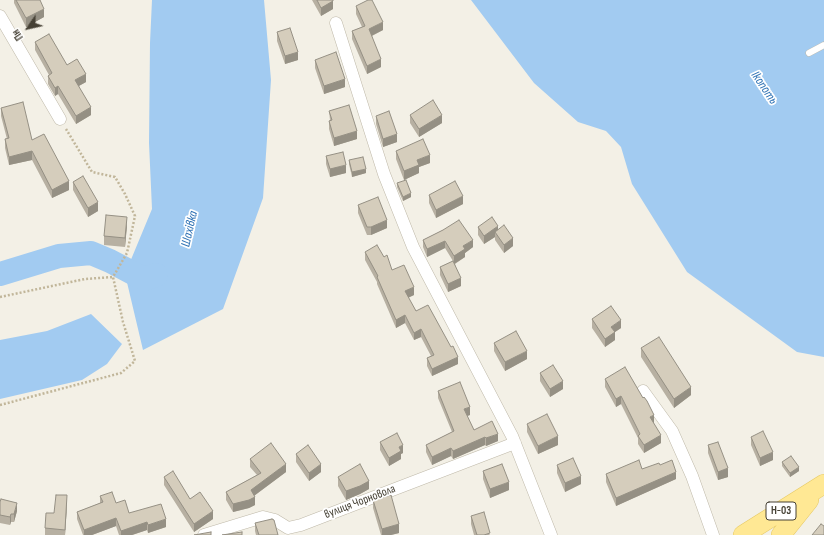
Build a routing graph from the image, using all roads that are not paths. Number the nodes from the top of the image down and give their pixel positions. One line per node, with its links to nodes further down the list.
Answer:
1 (0, 16): 5 (street)
2 (336, 23): 7 (street)
3 (824, 45): 4 (lane)
4 (809, 53)
5 (60, 119)
6 (643, 391): 11 (street)
7 (515, 443): 9 (street, вулиця Чорновола); 10 (street)
8 (821, 486): 12 (main road, Н-03); 13 (main road, Н-03)
9 (204, 535)
10 (551, 535)
11 (713, 535)
12 (743, 535)
13 (780, 535)

